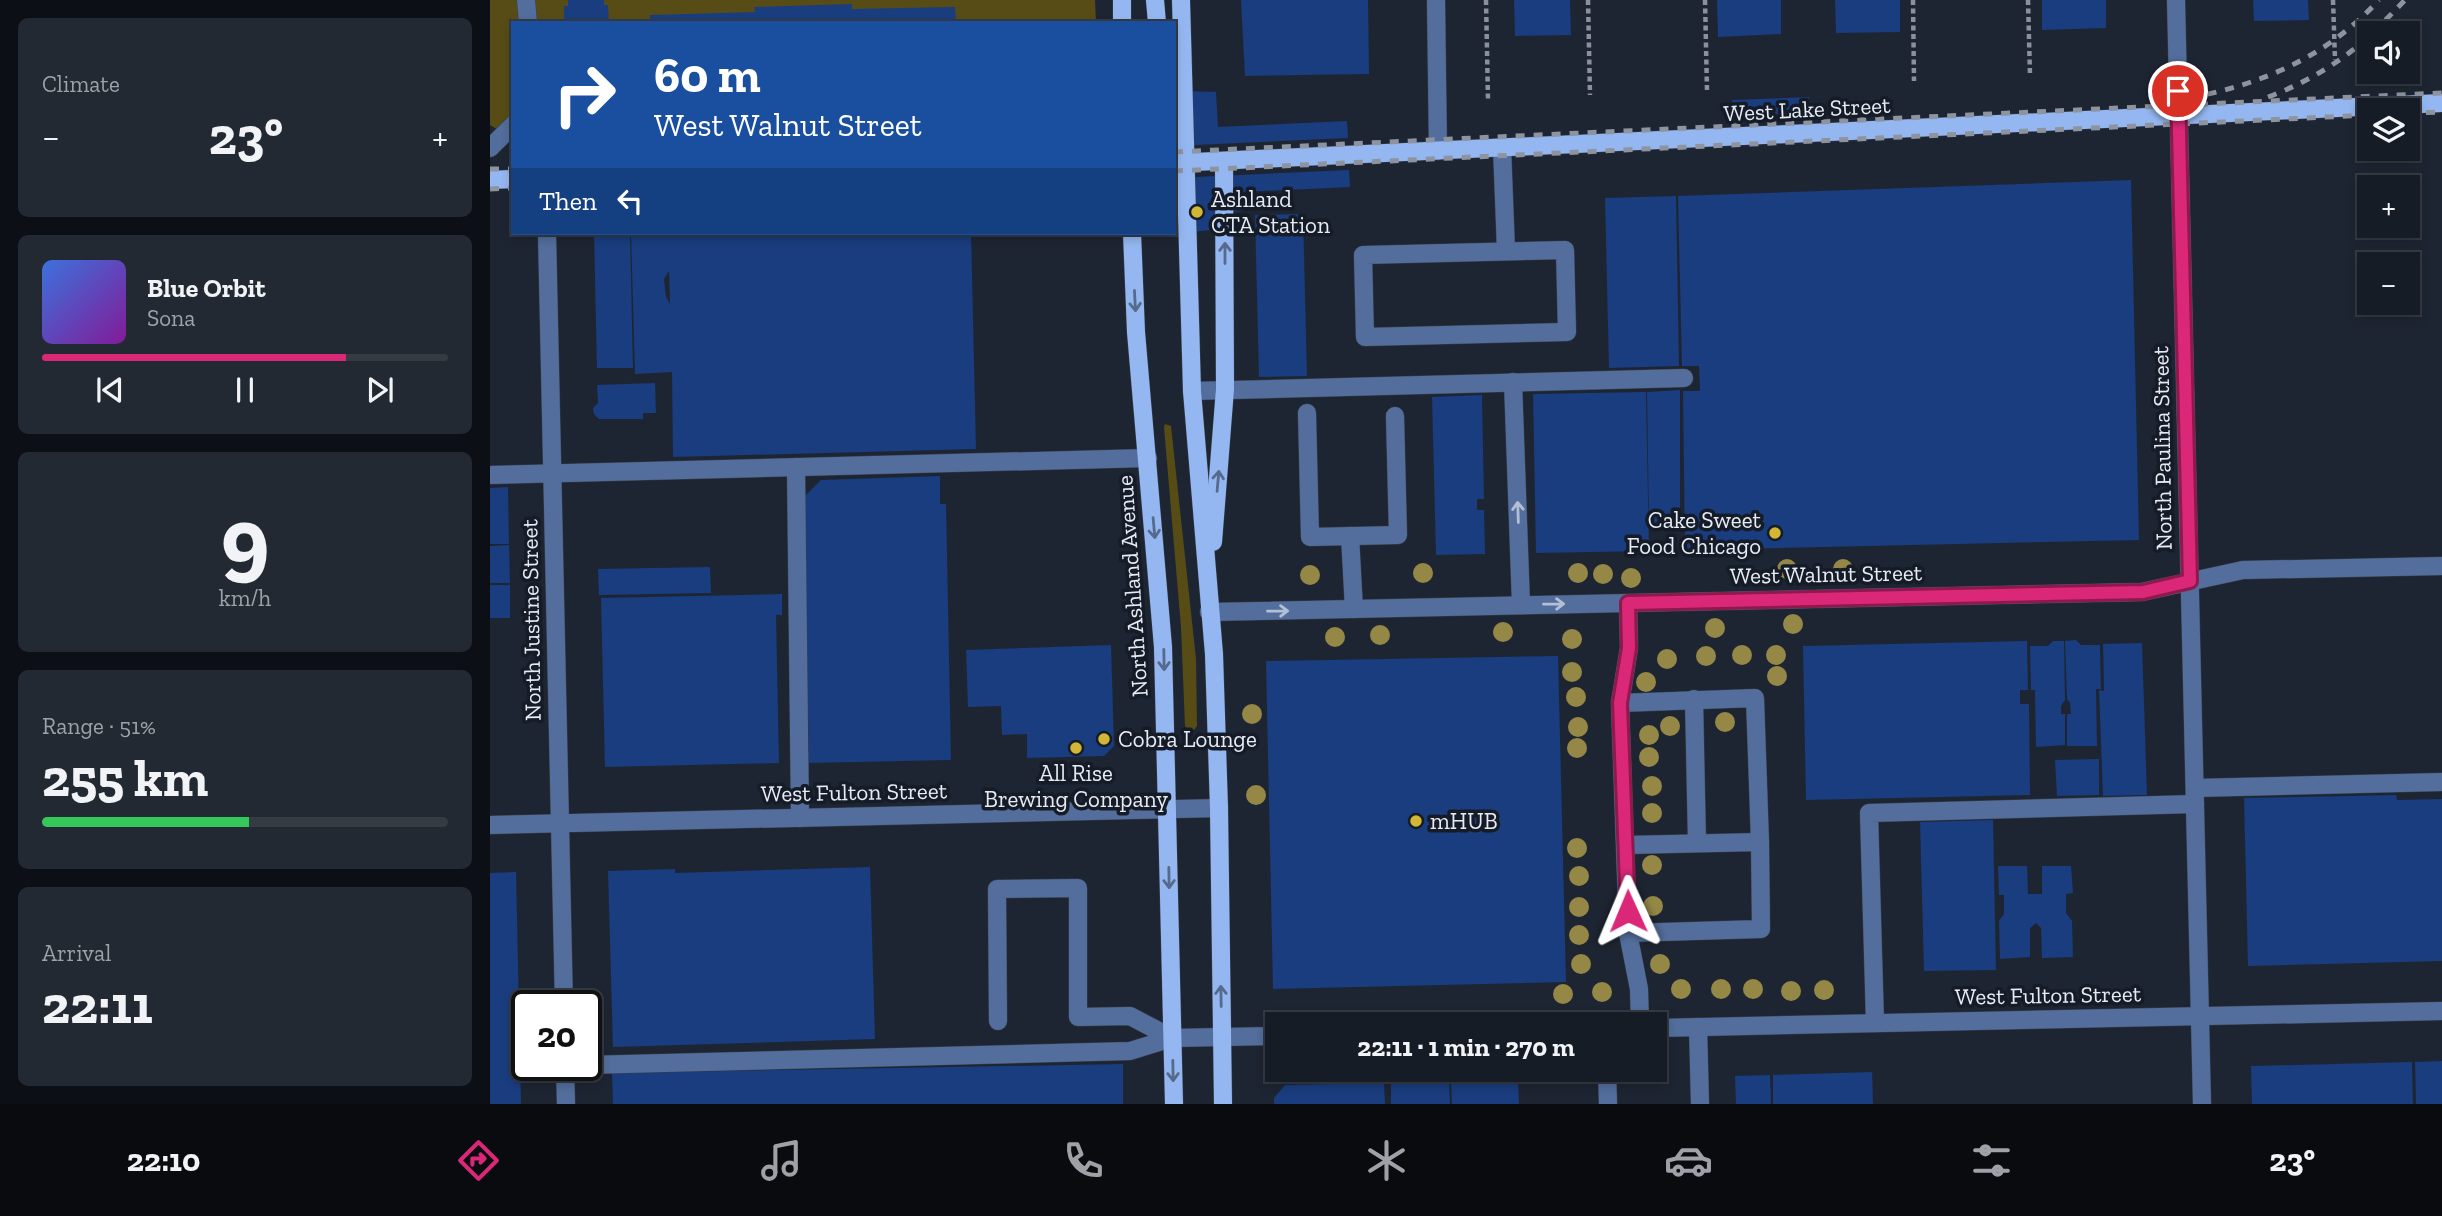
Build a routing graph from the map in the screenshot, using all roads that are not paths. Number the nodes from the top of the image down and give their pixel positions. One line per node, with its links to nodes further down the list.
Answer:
1 (526, 0): 7 (street)
2 (1122, 0): 8 (main road)
3 (1155, 0): 9 (main road)
4 (1181, 0): 17 (main road)
5 (1436, 0): 15 (street)
6 (2176, 0): 11 (street, North Paulina Street)
7 (528, 21)
8 (1122, 21)
9 (1157, 21)
10 (2442, 103): 11 (main road, West Lake Street)
11 (2178, 115): 13 (main road, West Lake Street); 35 (street, North Paulina Street)
12 (511, 127): 14 (street)
13 (1502, 147): 15 (main road, West Lake Street); 22 (street)
14 (490, 148)
15 (1438, 150): 16 (main road, West Lake Street)
16 (1224, 161): 17 (main road, West Lake Street); 25 (main road, one-way to 16)
17 (1180, 162): 26 (main road)
18 (511, 179): 19 (main road)
19 (490, 180)
20 (547, 235): 31 (street, North Justine Street)
21 (1132, 235): 29 (main road, North Ashland Avenue, one-way to 29)
22 (1506, 251): 22 (street)
23 (1684, 378): 24 (street)
24 (1513, 382): 25 (street); 38 (street, one-way to 24)
25 (1225, 389): 26 (street); 37 (main road, one-way to 25)
26 (1192, 391): 37 (main road)
27 (1307, 413): 33 (street)
28 (1395, 416): 33 (street)
29 (1148, 458): 30 (street); 45 (main road, North Ashland Avenue, one-way to 45)
30 (796, 467): 31 (street); 46 (street)
31 (552, 474): 32 (street); 47 (street, North Justine Street)
32 (490, 475)
33 (1350, 536): 39 (street)
34 (2442, 566): 35 (street, West Walnut Street)
35 (2190, 581): 36 (street, West Walnut Street); 43 (street, North Paulina Street)
36 (1628, 603): 38 (street, West Walnut Street, one-way to 36); 41 (street)
37 (1209, 605): 39 (street, West Walnut Street, one-way to 39); 44 (main road)
38 (1521, 605): 39 (street, West Walnut Street)
39 (1354, 609)
40 (1694, 699): 41 (street); 49 (street); 50 (street)
41 (1620, 703): 51 (street)
42 (2442, 782): 43 (street)
43 (2195, 796): 56 (street, North Paulina Street); 58 (street)
44 (1219, 808): 45 (street, West Fulton Street); 62 (main road, one-way to 44)
45 (1167, 809): 46 (street, West Fulton Street); 63 (main road, North Ashland Avenue, one-way to 63)
46 (800, 818): 47 (street, West Fulton Street)
47 (560, 823): 48 (street, West Fulton Street); 53 (street, North Justine Street)
48 (490, 825)
49 (1760, 842): 50 (street); 52 (street)
50 (1697, 843): 51 (street)
51 (1626, 845): 52 (street)
52 (1628, 933): 55 (street)
53 (564, 990)
54 (2442, 1011): 56 (street, West Fulton Street)
55 (1640, 1012)
56 (2200, 1016): 58 (street, West Fulton Street); 72 (street, North Paulina Street)
57 (998, 1021): 63 (street)
58 (1875, 1023): 59 (street, West Fulton Street)
59 (1698, 1027): 60 (street, West Fulton Street); 71 (street)
60 (1667, 1028)
61 (1265, 1036): 62 (street)
62 (1222, 1037): 63 (street); 69 (main road)
63 (1172, 1038): 64 (street); 68 (main road, North Ashland Avenue, one-way to 68)
64 (602, 1065)
65 (566, 1081): 67 (street)
66 (1607, 1082): 70 (street)
67 (566, 1104)
68 (1174, 1104)
69 (1223, 1104)
70 (1608, 1104)
71 (1700, 1104)
72 (2202, 1104)

